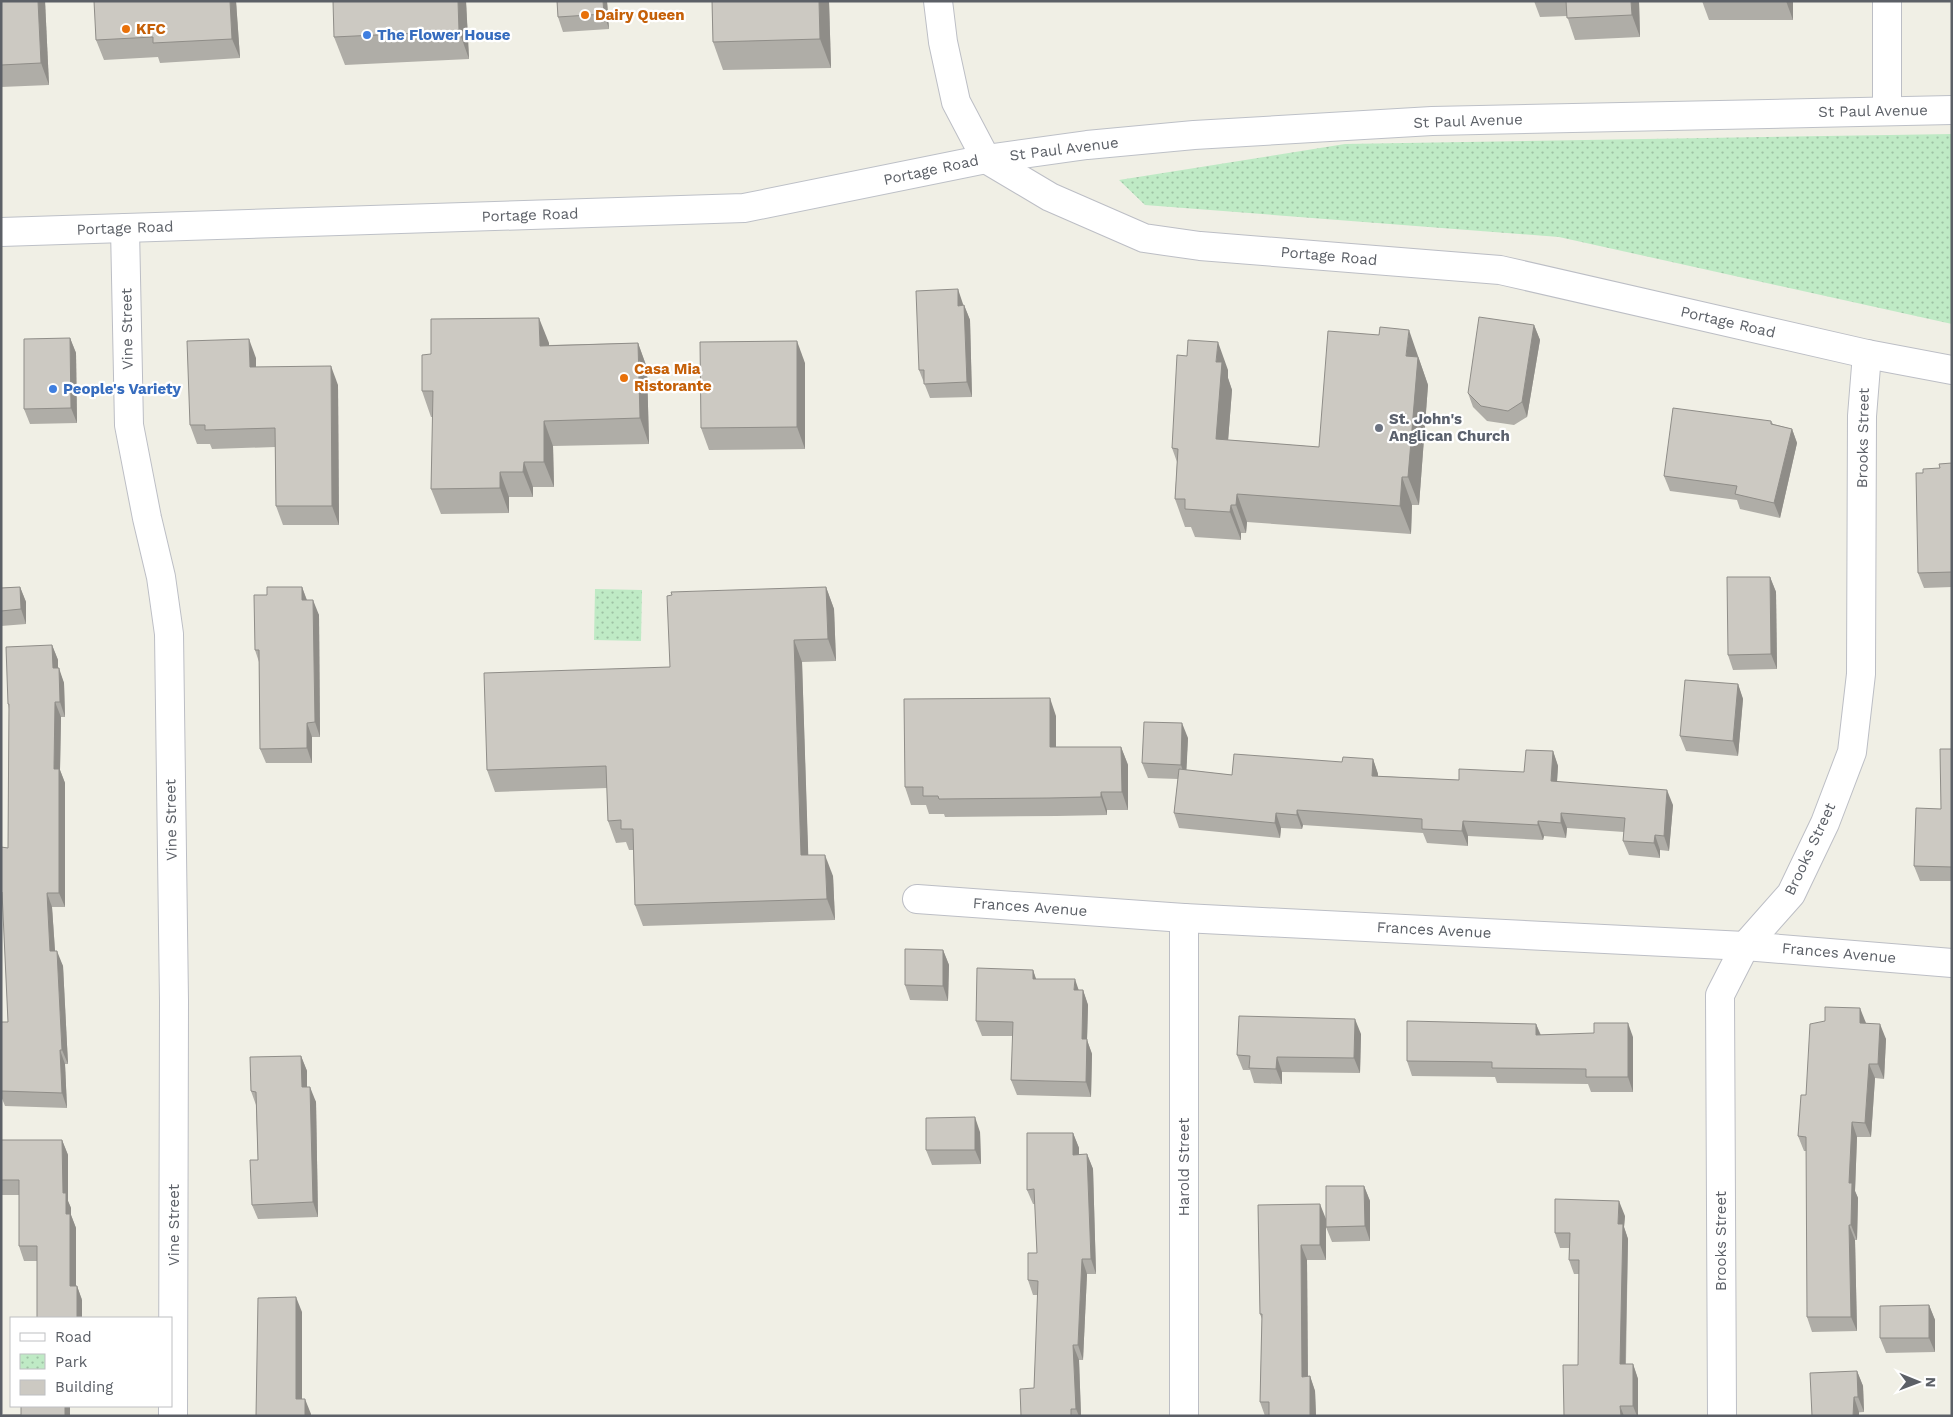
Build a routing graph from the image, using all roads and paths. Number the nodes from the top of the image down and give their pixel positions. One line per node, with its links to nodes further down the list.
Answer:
1 (938, 1): 5 (street)
2 (1887, 1): 4 (street)
3 (1952, 110): 4 (street, St Paul Avenue)
4 (1887, 111): 5 (street, St Paul Avenue)
5 (986, 158): 6 (street, Portage Road); 8 (street, Portage Road)
6 (125, 228): 7 (street, Portage Road); 14 (street, Vine Street)
7 (1, 232)
8 (1866, 354): 9 (street, Portage Road); 12 (street, Brooks Street)
9 (1952, 370)
10 (917, 899): 11 (street, Frances Avenue)
11 (1184, 918): 12 (street, Frances Avenue); 15 (street, Harold Street)
12 (1745, 946): 13 (street, Frances Avenue); 16 (street, Brooks Street)
13 (1952, 963)
14 (173, 1416)
15 (1184, 1416)
16 (1722, 1416)

